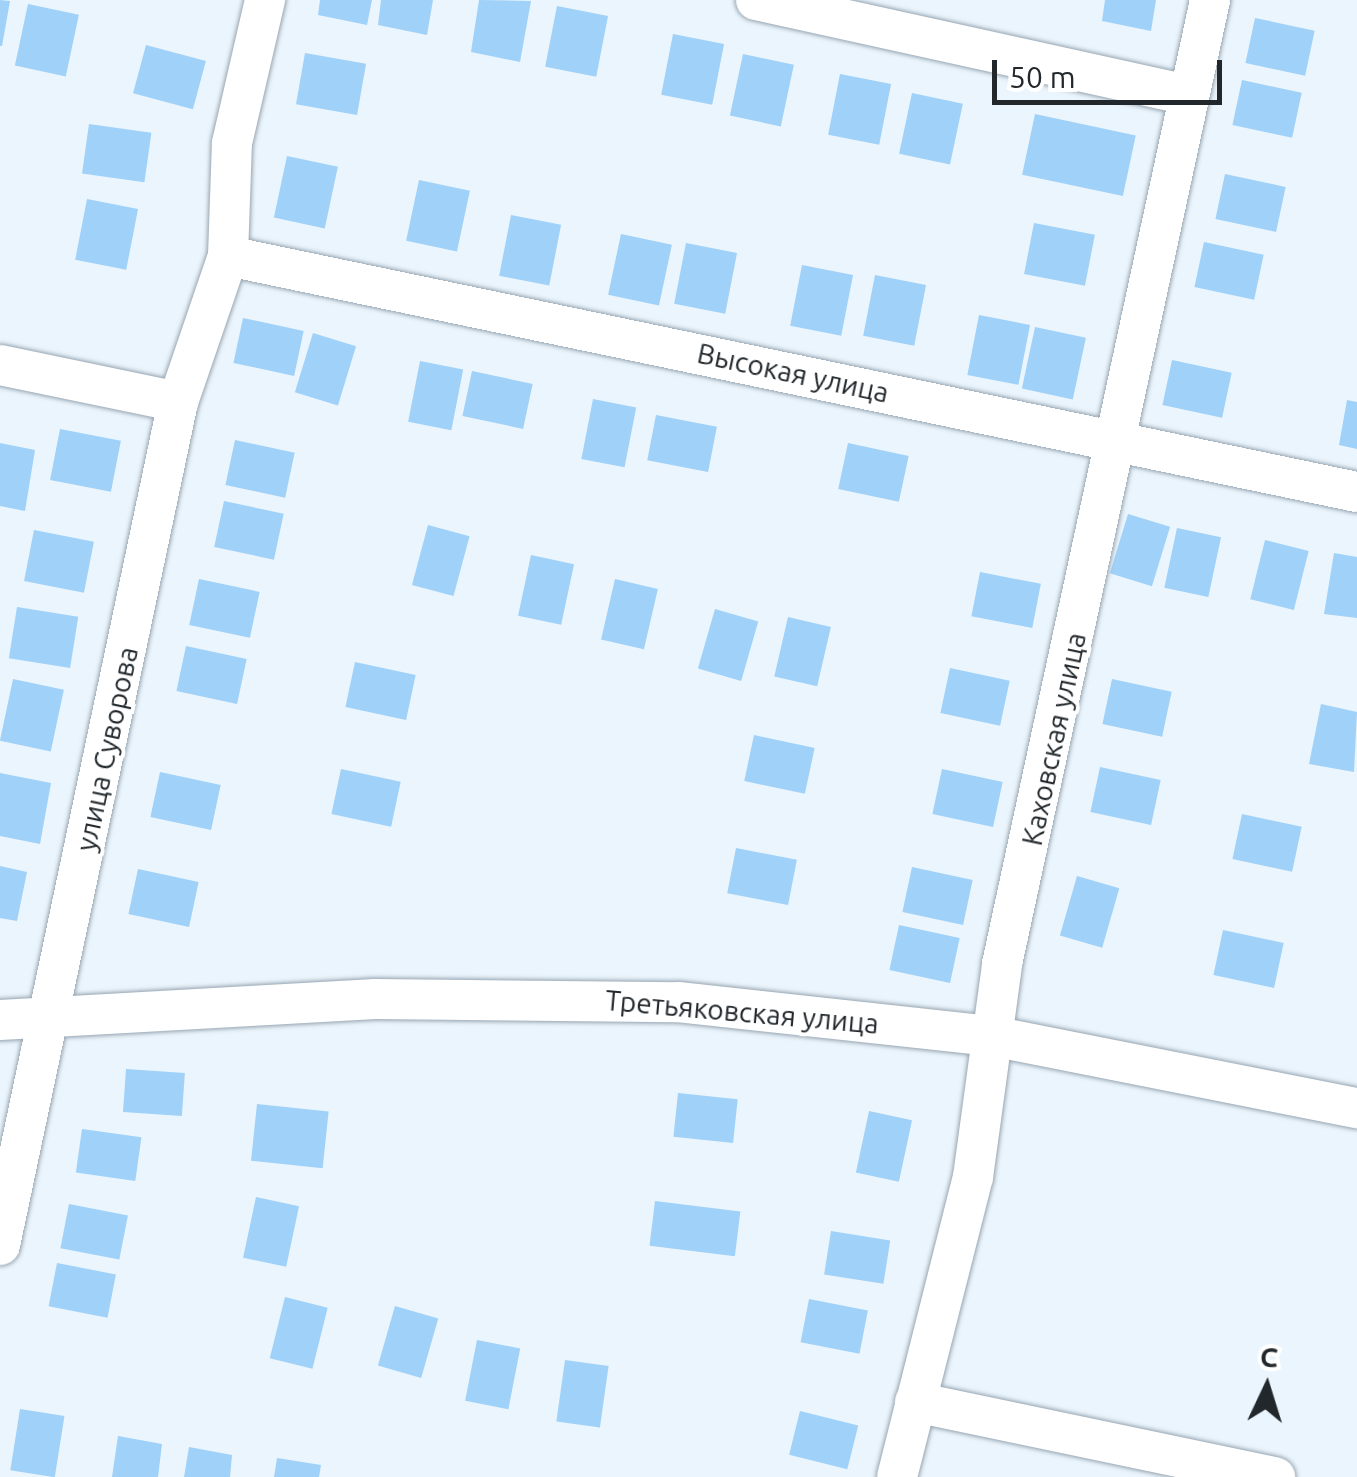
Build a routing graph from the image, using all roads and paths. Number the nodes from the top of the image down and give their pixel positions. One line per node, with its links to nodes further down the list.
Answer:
1 (265, 0): 5 (street, улица Суворова)
2 (756, 0): 4 (street)
3 (1210, 0): 4 (street, Каховская улица)
4 (1189, 95): 8 (street, Каховская улица)
5 (228, 256): 7 (street, улица Суворова); 8 (street, Высокая улица)
6 (0, 365): 7 (street)
7 (178, 402): 10 (street, улица Суворова)
8 (1114, 439): 9 (street, Высокая улица); 12 (street, Каховская улица)
9 (1357, 492)
10 (52, 1012): 11 (street, Третьяковская улица); 12 (street, Третьяковская улица); 14 (street, улица Суворова)
11 (0, 1020)
12 (992, 1036): 13 (street, Третьяковская улица); 15 (street, Каховская улица)
13 (1357, 1108)
14 (0, 1245)
15 (915, 1402): 16 (street, Каховская улица); 17 (street)
16 (897, 1477)
17 (1275, 1477)

